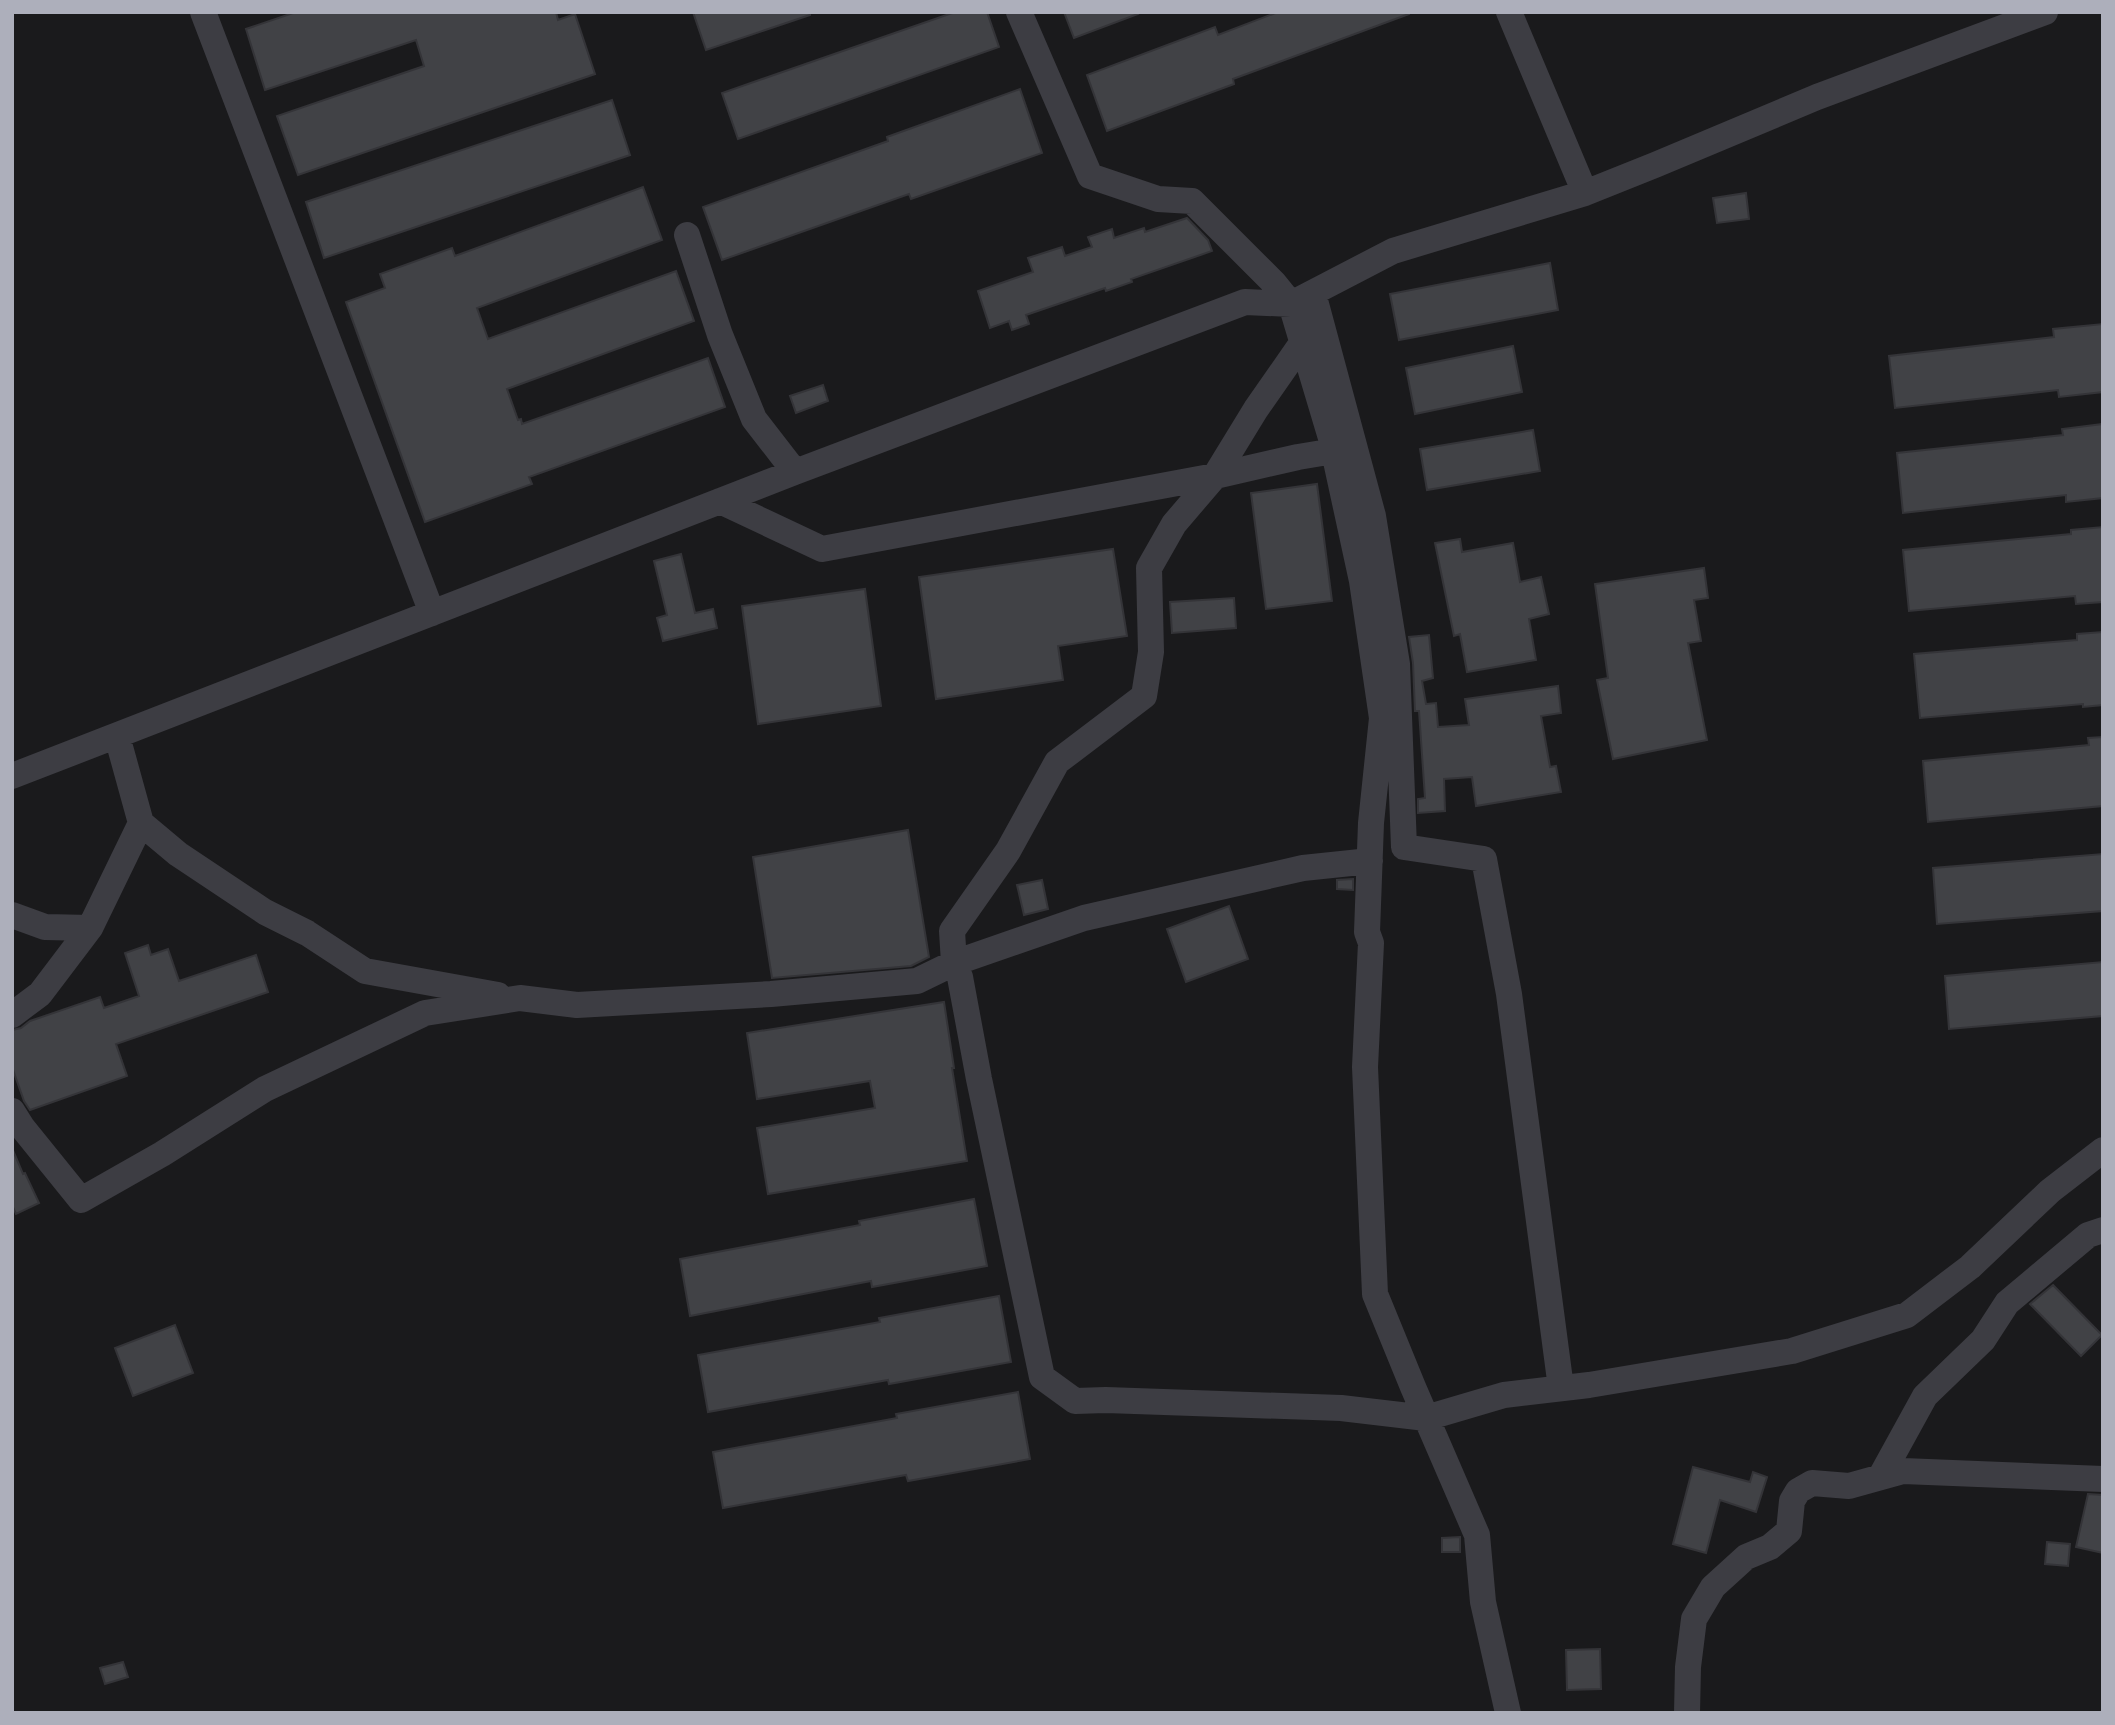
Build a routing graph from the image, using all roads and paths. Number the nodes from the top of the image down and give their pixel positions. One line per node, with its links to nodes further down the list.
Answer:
1 (202, 12): 13 (street)
2 (1019, 12): 7 (street)
3 (1509, 12): 5 (street)
4 (2045, 12): 5 (street)
5 (1585, 193): 7 (street)
6 (687, 235): 10 (street)
7 (1302, 299): 8 (street); 10 (street); 26 (street)
8 (1303, 344): 9 (street); 11 (street)
9 (1334, 451): 11 (street); 17 (street)
10 (795, 472): 12 (street)
11 (1215, 476): 12 (street); 20 (street)
12 (720, 501): 13 (street)
13 (432, 613): 14 (street)
14 (117, 736): 15 (street); 16 (street)
15 (12, 776)
16 (141, 823): 19 (street); 21 (street)
17 (1370, 861): 20 (street); 27 (street)
18 (12, 915): 19 (street)
19 (90, 928): 22 (street)
20 (954, 963): 21 (street); 27 (street)
21 (520, 998): 23 (street)
22 (12, 1015)
23 (12, 1111)
24 (2103, 1150): 26 (street)
25 (2103, 1230): 28 (street)
26 (1561, 1388): 27 (street)
27 (1426, 1418): 30 (street)
28 (1881, 1476): 29 (street); 31 (street)
29 (2103, 1479)
30 (1508, 1713)
31 (1687, 1713)

